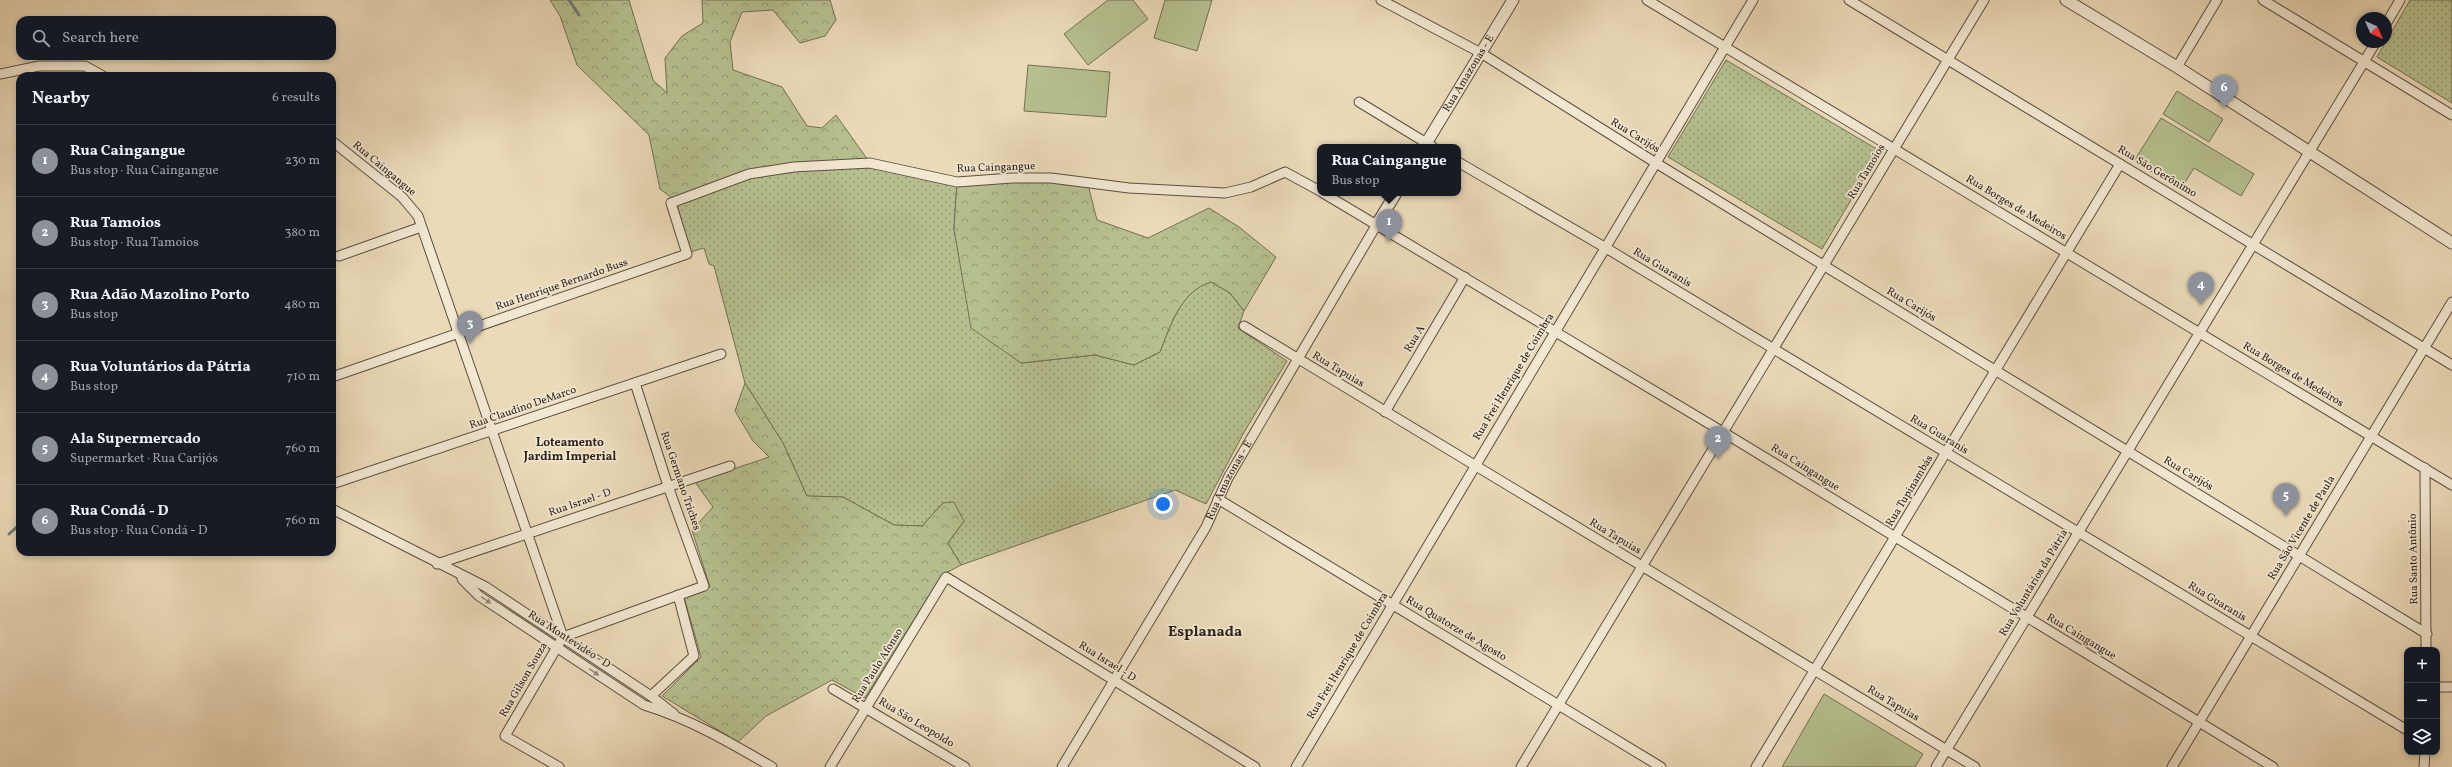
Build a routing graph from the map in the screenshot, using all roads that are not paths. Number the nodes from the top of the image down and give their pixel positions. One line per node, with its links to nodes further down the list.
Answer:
1 (1381, 0): 14 (street, Rua Carijós)
2 (1513, 0): 14 (street, Rua Amazonas - E)
3 (1648, 0): 12 (street, Rua Borges de Medeiros)
4 (1753, 0): 12 (street, Rua Frei Henrique de Coimbra)
5 (1849, 0): 15 (street, Rua São Gerônimo)
6 (1984, 0): 15 (street, Rua Tamoios)
7 (2066, 0): 17 (street)
8 (2217, 0): 17 (street)
9 (2263, 0): 16 (street)
10 (2400, 0): 11 (street)
11 (2392, 14)
12 (1725, 47): 25 (street, Rua Borges de Medeiros); 28 (street, Rua Frei Henrique de Coimbra)
13 (2372, 48): 16 (street, Rua Voluntários da Pátria)
14 (1481, 53): 24 (street, Rua Amazonas - E); 28 (street, Rua Carijós)
15 (1948, 60): 25 (street, Rua Tamoios); 29 (street, Rua São Gerônimo)
16 (2364, 62): 21 (street); 26 (street, Rua Voluntários da Pátria)
17 (2177, 67): 26 (street)
18 (96, 72): 19 (street)
19 (0, 74)
20 (1359, 102): 23 (street)
21 (2452, 115)
22 (336, 144): 34 (street, Rua Caingangue)
23 (1425, 144)
24 (1429, 144)
25 (1895, 149): 38 (street, Rua Borges de Medeiros); 41 (street, Rua Tamoios)
26 (2310, 152): 35 (street); 36 (street, Rua Voluntários da Pátria)
27 (1461, 164): 37 (street, Rua Guaranis)
28 (1656, 164): 37 (street, Rua Frei Henrique de Coimbra); 41 (street, Rua Carijós)
29 (2120, 164): 36 (street, Rua São Gerônimo); 38 (street, Rua Tupinambás)
30 (1317, 189): 39 (street, Rua Caingangue)
31 (1328, 196): 33 (street, Rua Caingangue)
32 (1394, 196): 33 (street, Rua Amazonas - E)
33 (1377, 224): 42 (street, Rua Caingangue); 51 (street, Rua Amazonas - E)
34 (422, 227): 40 (street); 45 (street)
35 (2452, 243)
36 (2253, 245): 47 (street, Rua Voluntários da Pátria); 48 (street, Rua São Gerônimo)
37 (1606, 248): 46 (street, Rua Frei Henrique de Coimbra); 49 (street, Rua Guaranis)
38 (2068, 253): 47 (street, Rua Borges de Medeiros); 53 (street, Rua Tupinambás)
39 (687, 254): 45 (street, Rua Henrique Bernardo Buss)
40 (339, 256)
41 (1824, 266): 49 (street, Rua Tamoios); 53 (street, Rua Carijós)
42 (1466, 277): 46 (street, Rua Caingangue); 56 (street, Rua A)
43 (2452, 302): 48 (street, Rua São Vicente de Paula)
44 (1244, 326): 51 (street, Rua Tapuias)
45 (460, 332): 54 (street, Rua Henrique Bernardo Buss); 57 (street)
46 (1556, 332): 58 (street, Rua Caingangue); 63 (street, Rua Frei Henrique de Coimbra)
47 (2200, 333): 59 (street, Rua Borges de Medeiros); 60 (street, Rua Voluntários da Pátria)
48 (2424, 348): 52 (street, Rua São Gerônimo); 59 (street, Rua São Vicente de Paula)
49 (1774, 349): 58 (street, Rua Tamoios); 61 (street, Rua Guaranis)
50 (721, 354): 55 (street, Rua Claudino DeMarco)
51 (1298, 359): 56 (street, Rua Tapuias); 68 (street, Rua Amazonas - E)
52 (2452, 365)
53 (1996, 371): 60 (street, Rua Carijós); 61 (street, Rua Tupinambás)
54 (336, 375)
55 (635, 383): 57 (street, Rua Claudino DeMarco); 67 (street, Rua Germano Triches)
56 (1385, 412): 63 (street, Rua Tapuias)
57 (493, 430): 65 (street, Rua Claudino DeMarco); 71 (street)
58 (1723, 432): 72 (street, Rua Caingangue); 75 (street, Rua Tamoios)
59 (2372, 436): 64 (street, Rua Borges de Medeiros); 73 (street, Rua São Vicente de Paula)
60 (2128, 451): 70 (street, Rua Voluntários da Pátria); 73 (street, Rua Carijós)
61 (1947, 453): 70 (street, Rua Guaranis); 72 (street, Rua Tupinambás)
62 (730, 466): 67 (street, Rua Israel - D)
63 (1475, 466): 75 (street, Rua Tapuias); 79 (street, Rua Frei Henrique de Coimbra)
64 (2425, 468): 66 (street, Rua Borges de Medeiros); 83 (street, Rua Santo Antônio)
65 (336, 483)
66 (2452, 485)
67 (668, 486): 71 (street, Rua Israel - D); 78 (street, Rua Germano Triches)
68 (1218, 499): 79 (street, Rua Quatorze de Agosto); 89 (street, Rua Amazonas - E)
69 (336, 511): 74 (street, Rua Montevidéo - D)
70 (2078, 533): 82 (street, Rua Voluntários da Pátria); 84 (street, Rua Guaranis)
71 (528, 534): 74 (street, Rua Israel - D); 85 (street)
72 (1895, 538): 82 (street, Rua Caingangue); 88 (street, Rua Tupinambás)
73 (2299, 556): 83 (street, Rua Carijós); 84 (street, Rua São Vicente de Paula)
74 (437, 564): 76 (street, Rua Montevidéo - D)
75 (1642, 567): 88 (street, Rua Tapuias); 94 (street, Rua Tamoios)
76 (457, 574): 80 (street, Rua Montevidéo - D); 81 (street, Rua Montevidéo - D, one-way to 81)
77 (946, 578): 89 (street, Rua Israel - D); 95 (street, Rua Paulo Afonso)
78 (678, 595): 85 (street); 93 (street)
79 (1393, 605): 94 (street, Rua Quatorze de Agosto); 107 (street, Rua Frei Henrique de Coimbra)
80 (518, 607): 81 (street); 85 (street, Rua Montevidéo - D)
81 (511, 617): 86 (street, Rua Montevidéo - D)
82 (2026, 618): 97 (street, Rua Caingangue); 99 (street, Rua Voluntários da Pátria)
83 (2427, 634): 87 (street, Rua Santo Antônio)
84 (2251, 636): 97 (street, Rua São Vicente de Paula); 98 (street, Rua Guaranis)
85 (563, 637): 86 (street, Rua Gilson Souza); 93 (street, Rua Montevidéo - D)
86 (557, 646): 96 (street, Rua Montevidéo - D, one-way to 96); 101 (street, Rua Gilson Souza)
87 (2426, 647)
88 (1814, 671): 99 (street, Rua Tapuias); 110 (street, Rua Tupinambás)
89 (1114, 681): 105 (street, Rua Amazonas - E); 106 (street, Rua Israel - D)
90 (2440, 687): 91 (street)
91 (2452, 687)
92 (833, 689): 95 (street, Rua São Leopoldo)
93 (651, 696): 96 (street, Rua Montevidéo - D)
94 (1559, 705): 108 (street, Rua Tamoios); 109 (street, Rua Quatorze de Agosto)
95 (866, 708): 103 (street, Rua Paulo Afonso); 104 (street, Rua São Leopoldo)
96 (674, 714): 102 (street, Rua Montevidéo - D)
97 (2199, 722): 113 (street, Rua São Vicente de Paula); 114 (street, Rua Caingangue)
98 (2404, 728)
99 (1946, 750): 111 (street, Rua Voluntários da Pátria); 112 (street, Rua Tapuias)
100 (2425, 755): 115 (street)
101 (559, 767)
102 (772, 767)
103 (830, 767)
104 (965, 767)
105 (1062, 767)
106 (1255, 767)
107 (1296, 767)
108 (1521, 767)
109 (1661, 767)
110 (1756, 767)
111 (1936, 767)
112 (1975, 767)
113 (2172, 767)
114 (2273, 767)
115 (2424, 767)

